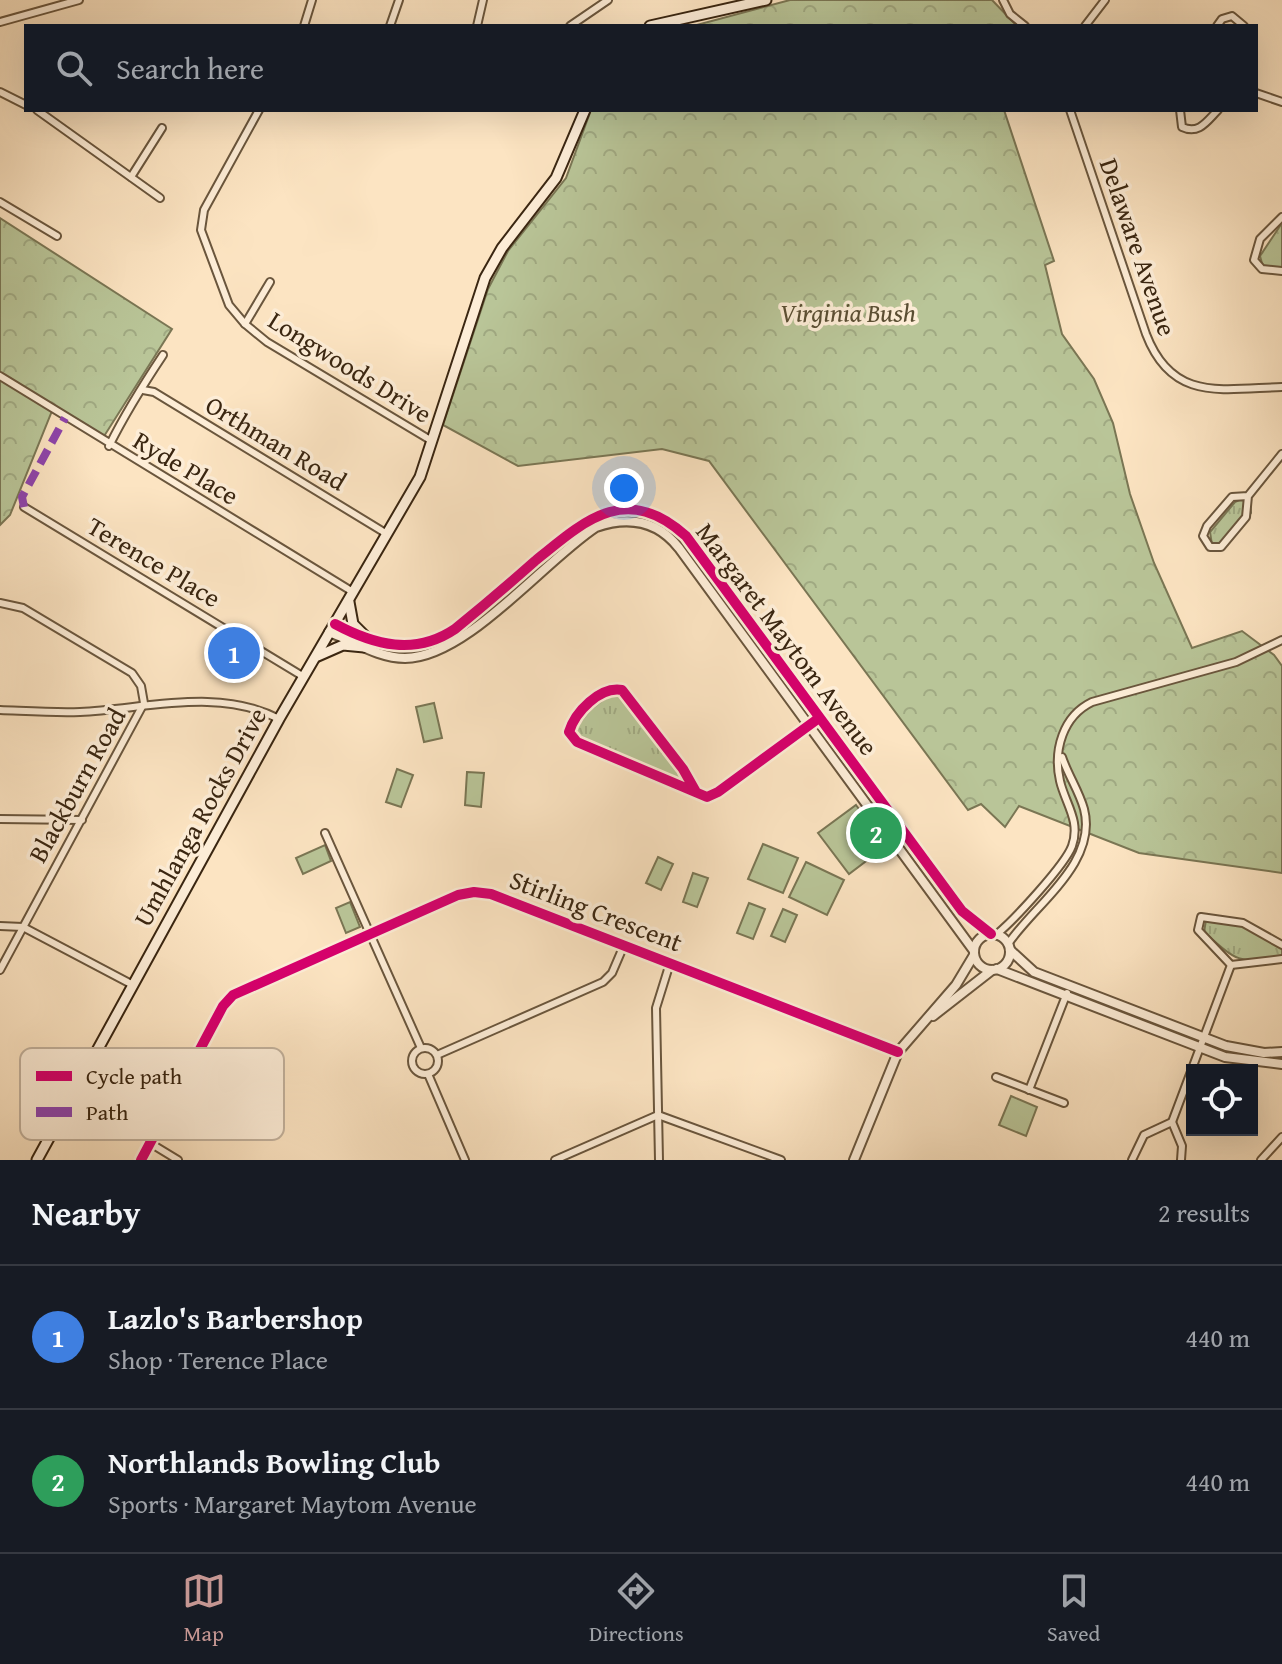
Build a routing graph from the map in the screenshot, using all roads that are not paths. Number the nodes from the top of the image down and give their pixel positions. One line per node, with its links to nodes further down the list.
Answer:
1 (79, 0): 9 (street)
2 (312, 0): 10 (street)
3 (399, 0): 11 (street)
4 (483, 0): 12 (street)
5 (608, 0): 13 (street)
6 (766, 0): 14 (main road)
7 (1003, 0): 15 (street)
8 (1105, 0): 16 (street)
9 (0, 22)
10 (305, 24)
11 (391, 24)
12 (477, 24)
13 (573, 24)
14 (659, 24)
15 (1022, 24)
16 (1087, 24)
17 (1218, 24): 18 (street)
18 (1242, 24)
19 (0, 92): 22 (street)
20 (1258, 94): 21 (street)
21 (1282, 102)
22 (24, 104)
23 (40, 112): 30 (street)
24 (258, 112): 37 (street, Longwoods Drive)
25 (584, 112): 42 (main road, Umhlanga Rocks Drive)
26 (1071, 112): 40 (street, Delaware Avenue)
27 (1180, 112): 28 (street)
28 (1216, 112)
29 (162, 128): 30 (street)
30 (131, 177): 31 (street)
31 (160, 198)
32 (0, 202): 34 (street)
33 (1282, 217): 35 (street)
34 (57, 236)
35 (1282, 271)
36 (270, 282): 37 (street)
37 (245, 324): 42 (street, Longwoods Drive)
38 (163, 355): 41 (street)
39 (0, 376): 43 (street, Ryde Place)
40 (1282, 387)
41 (143, 390): 43 (street); 48 (street, Orthman Road)
42 (434, 442): 48 (main road, Umhlanga Rocks Drive)
43 (109, 446): 52 (street, Ryde Place)
44 (1282, 454): 45 (street)
45 (1248, 496): 45 (street)
46 (24, 507): 58 (street, Terence Place)
47 (577, 526): 49 (street); 50 (street, Margaret Maytom Avenue); 56 (street, Margaret Maytom Avenue)
48 (387, 534): 52 (main road, Umhlanga Rocks Drive)
49 (584, 534): 51 (street, Margaret Maytom Avenue); 56 (street, Margaret Maytom Avenue)
50 (708, 566): 51 (street); 61 (street, Margaret Maytom Avenue)
51 (698, 573): 63 (street, Margaret Maytom Avenue)
52 (351, 596): 54 (main road, Umhlanga Rocks Drive); 56 (main road)
53 (0, 603): 59 (street)
54 (332, 628): 56 (street, Margaret Maytom Avenue); 57 (main road, Umhlanga Rocks Drive)
55 (1282, 640): 64 (street)
56 (370, 644): 57 (main road)
57 (314, 659): 58 (main road, Umhlanga Rocks Drive)
58 (304, 677): 62 (main road, Umhlanga Rocks Drive)
59 (144, 703): 60 (street); 62 (street); 67 (street, Blackburn Road)
60 (0, 710)
61 (819, 718): 63 (street); 69 (street, Margaret Maytom Avenue)
62 (279, 719): 84 (main road, Umhlanga Rocks Drive)
63 (810, 725): 65 (street); 70 (street, Margaret Maytom Avenue)
64 (1061, 754): 73 (street); 77 (street)
65 (696, 792): 65 (street)
66 (0, 819): 67 (street)
67 (82, 820): 72 (street, Blackburn Road)
68 (325, 833): 74 (street)
69 (907, 839): 70 (street); 73 (street, Margaret Maytom Avenue)
70 (897, 846): 78 (street, Margaret Maytom Avenue)
71 (0, 926): 72 (street)
72 (23, 927): 82 (street, Blackburn Road); 84 (street)
73 (994, 934): 77 (street); 78 (street)
74 (369, 935): 75 (street, Stirling Crescent); 89 (street, Stirling Crescent); 90 (street)
75 (624, 945): 80 (street, Stirling Crescent); 94 (street)
76 (1282, 945): 81 (street)
77 (1009, 947): 83 (street); 85 (street)
78 (974, 953): 83 (street); 86 (street)
79 (1282, 959): 81 (street)
80 (670, 963): 92 (street, Stirling Crescent); 100 (street)
81 (1231, 965): 87 (street)
82 (0, 970)
83 (994, 970): 85 (street); 86 (street)
84 (133, 985): 88 (main road, Umhlanga Rocks Drive)
85 (1067, 992): 87 (street); 91 (street); 98 (street)
86 (928, 1018): 92 (street)
87 (1204, 1037): 91 (street); 93 (street)
88 (98, 1048)
89 (202, 1048)
90 (421, 1048): 94 (street); 96 (street)
91 (1200, 1048): 95 (street); 101 (street)
92 (898, 1052): 113 (street)
93 (1282, 1052)
94 (437, 1055): 96 (street)
95 (1282, 1064)
96 (428, 1074): 109 (street)
97 (996, 1077): 98 (street)
98 (1029, 1090): 99 (street)
99 (1064, 1103)
100 (658, 1115): 110 (street); 111 (street); 112 (street)
101 (1172, 1122): 114 (street); 115 (street)
102 (1282, 1137): 116 (street)
103 (48, 1140): 106 (main road, Umhlanga Rocks Drive)
104 (152, 1140): 105 (street, Stirling Crescent)
105 (150, 1143): 107 (street, Stirling Crescent); 108 (street)
106 (37, 1160)
107 (141, 1160)
108 (178, 1160)
109 (465, 1160)
110 (555, 1160)
111 (659, 1160)
112 (781, 1160)
113 (854, 1160)
114 (1132, 1160)
115 (1181, 1160)
116 (1261, 1160)

